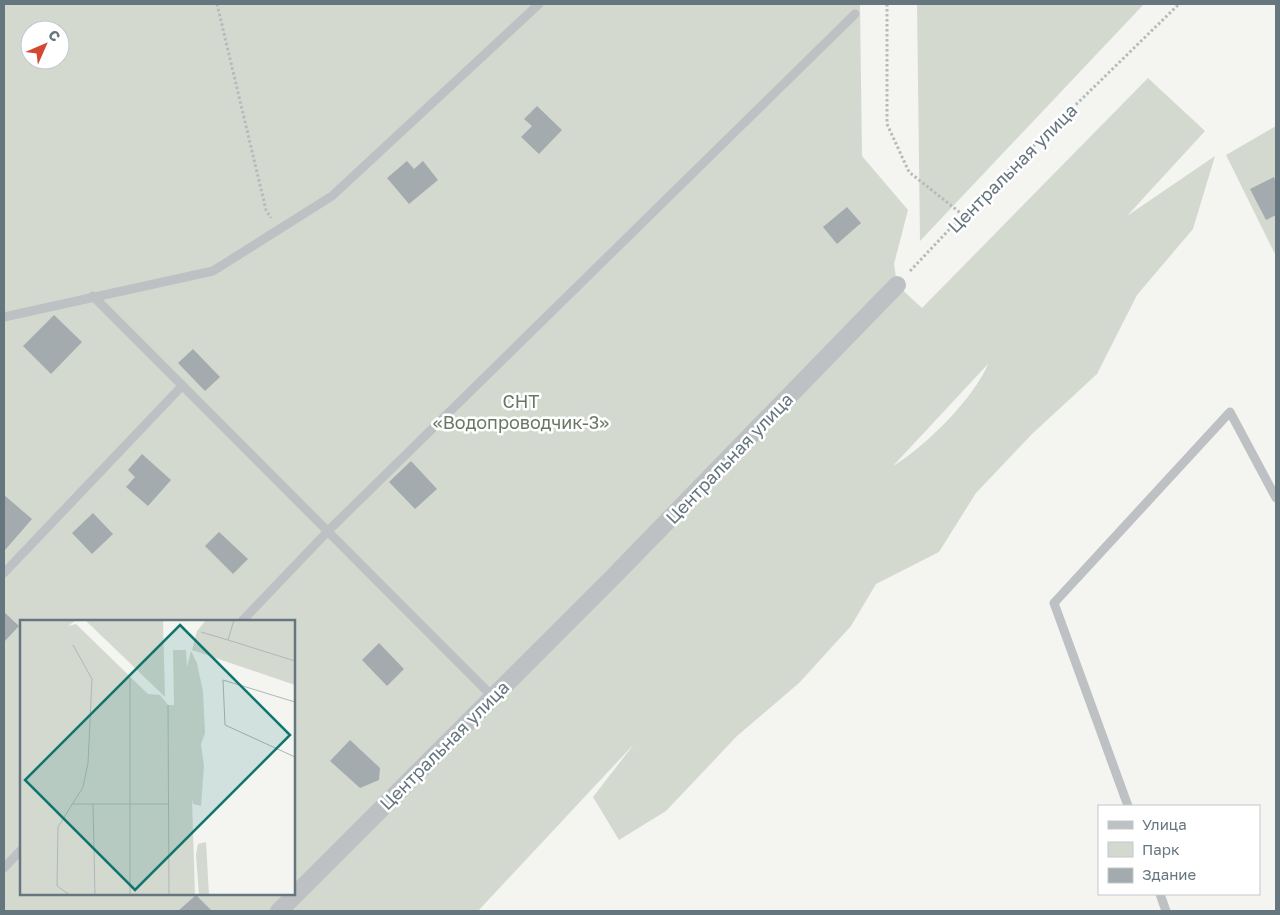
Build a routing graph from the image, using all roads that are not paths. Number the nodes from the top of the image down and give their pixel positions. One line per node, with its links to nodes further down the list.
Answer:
1 (539, 4): 4 (lane)
2 (855, 14): 8 (lane)
3 (897, 285): 11 (street, Центральная улица)
4 (93, 296): 5 (lane); 6 (lane)
5 (4, 317)
6 (181, 387): 8 (lane); 9 (lane)
7 (1276, 498): 12 (lane)
8 (328, 531): 10 (lane); 11 (lane)
9 (4, 573)
10 (243, 620)
11 (492, 696): 16 (street, Центральная улица)
12 (1128, 805)
13 (20, 851): 14 (lane)
14 (4, 868)
15 (295, 895): 18 (street, Центральная улица)
16 (295, 895)
17 (1160, 895): 19 (lane)
18 (279, 911)
19 (1166, 911)

